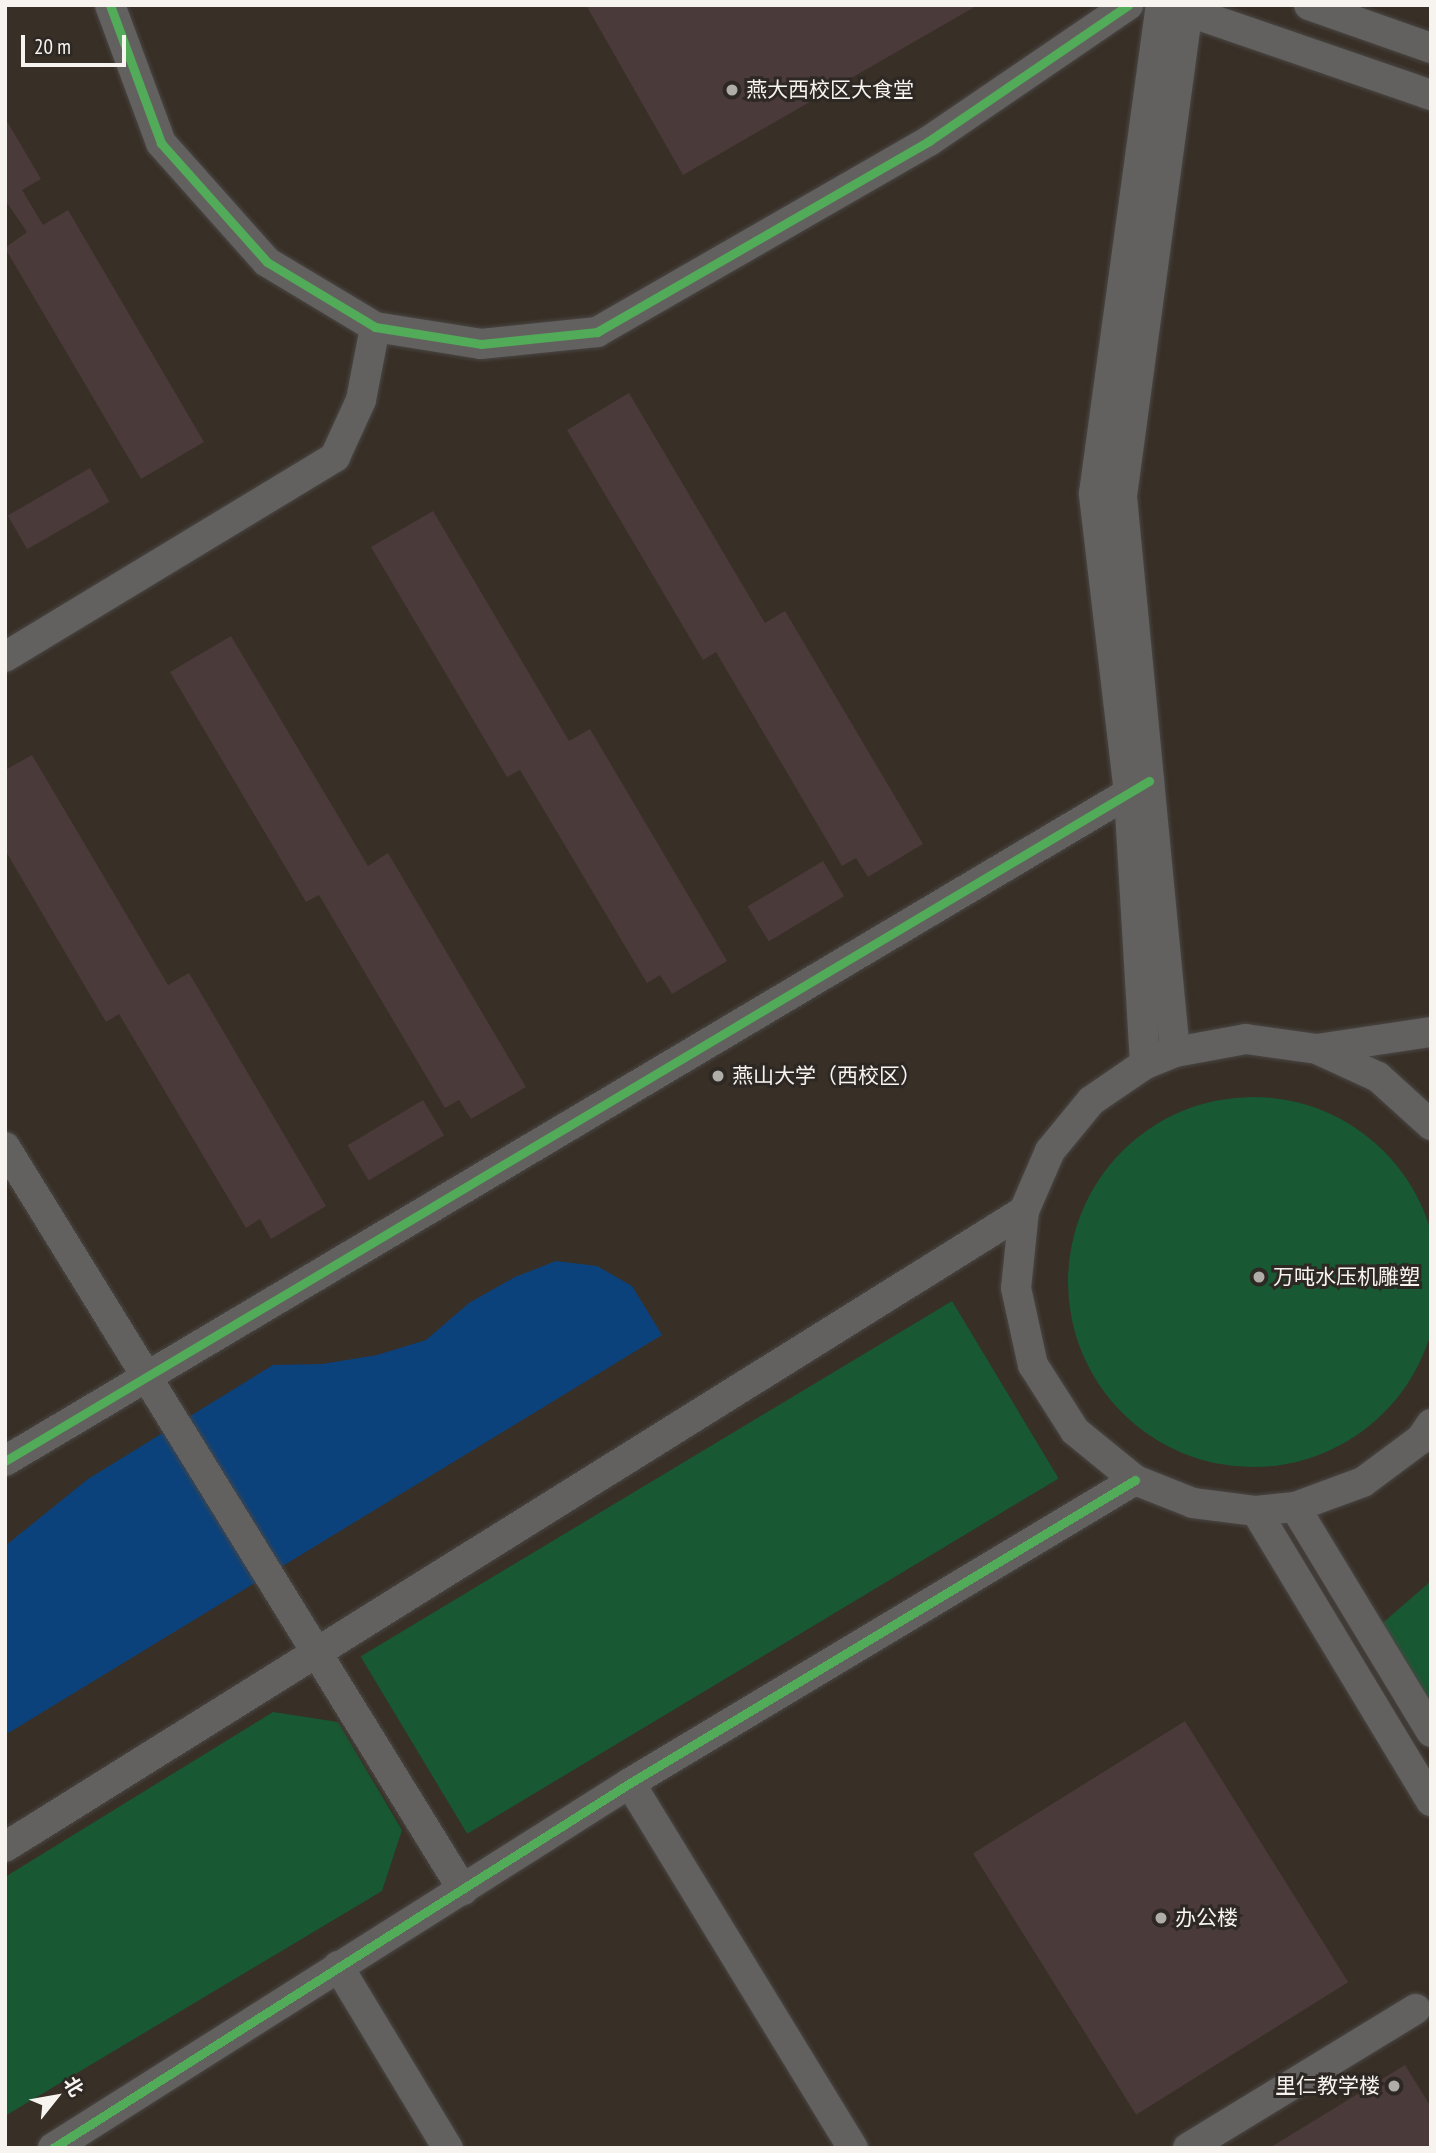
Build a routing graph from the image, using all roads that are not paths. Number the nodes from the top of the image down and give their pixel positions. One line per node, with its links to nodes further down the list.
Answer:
1 (110, 5): 7 (street)
2 (1128, 5): 7 (street)
3 (1309, 5): 5 (street)
4 (1180, 7): 6 (street); 9 (street)
5 (1431, 48)
6 (1431, 94)
7 (375, 327): 8 (street)
8 (5, 657)
9 (1139, 787): 12 (street); 13 (street); 17 (street)
10 (1431, 1032): 11 (street)
11 (1317, 1049): 12 (street); 14 (street)
12 (1175, 1052): 13 (street)
13 (1145, 1064): 16 (street)
14 (1431, 1125)
15 (5, 1147): 17 (street)
16 (1024, 1211): 20 (street); 23 (street)
17 (146, 1377): 19 (street); 23 (street)
18 (1431, 1424): 21 (street)
19 (5, 1461)
20 (1135, 1480): 22 (street); 25 (street)
21 (1295, 1507): 22 (street); 24 (street)
22 (1256, 1511): 26 (street)
23 (316, 1652): 27 (street); 28 (street)
24 (1431, 1732)
25 (631, 1783): 28 (street); 33 (street)
26 (1431, 1801)
27 (5, 1847)
28 (463, 1890): 29 (street)
29 (338, 1966): 31 (street); 32 (street)
30 (1416, 2009): 34 (street)
31 (53, 2148)
32 (448, 2148)
33 (853, 2148)
34 (1188, 2148)

